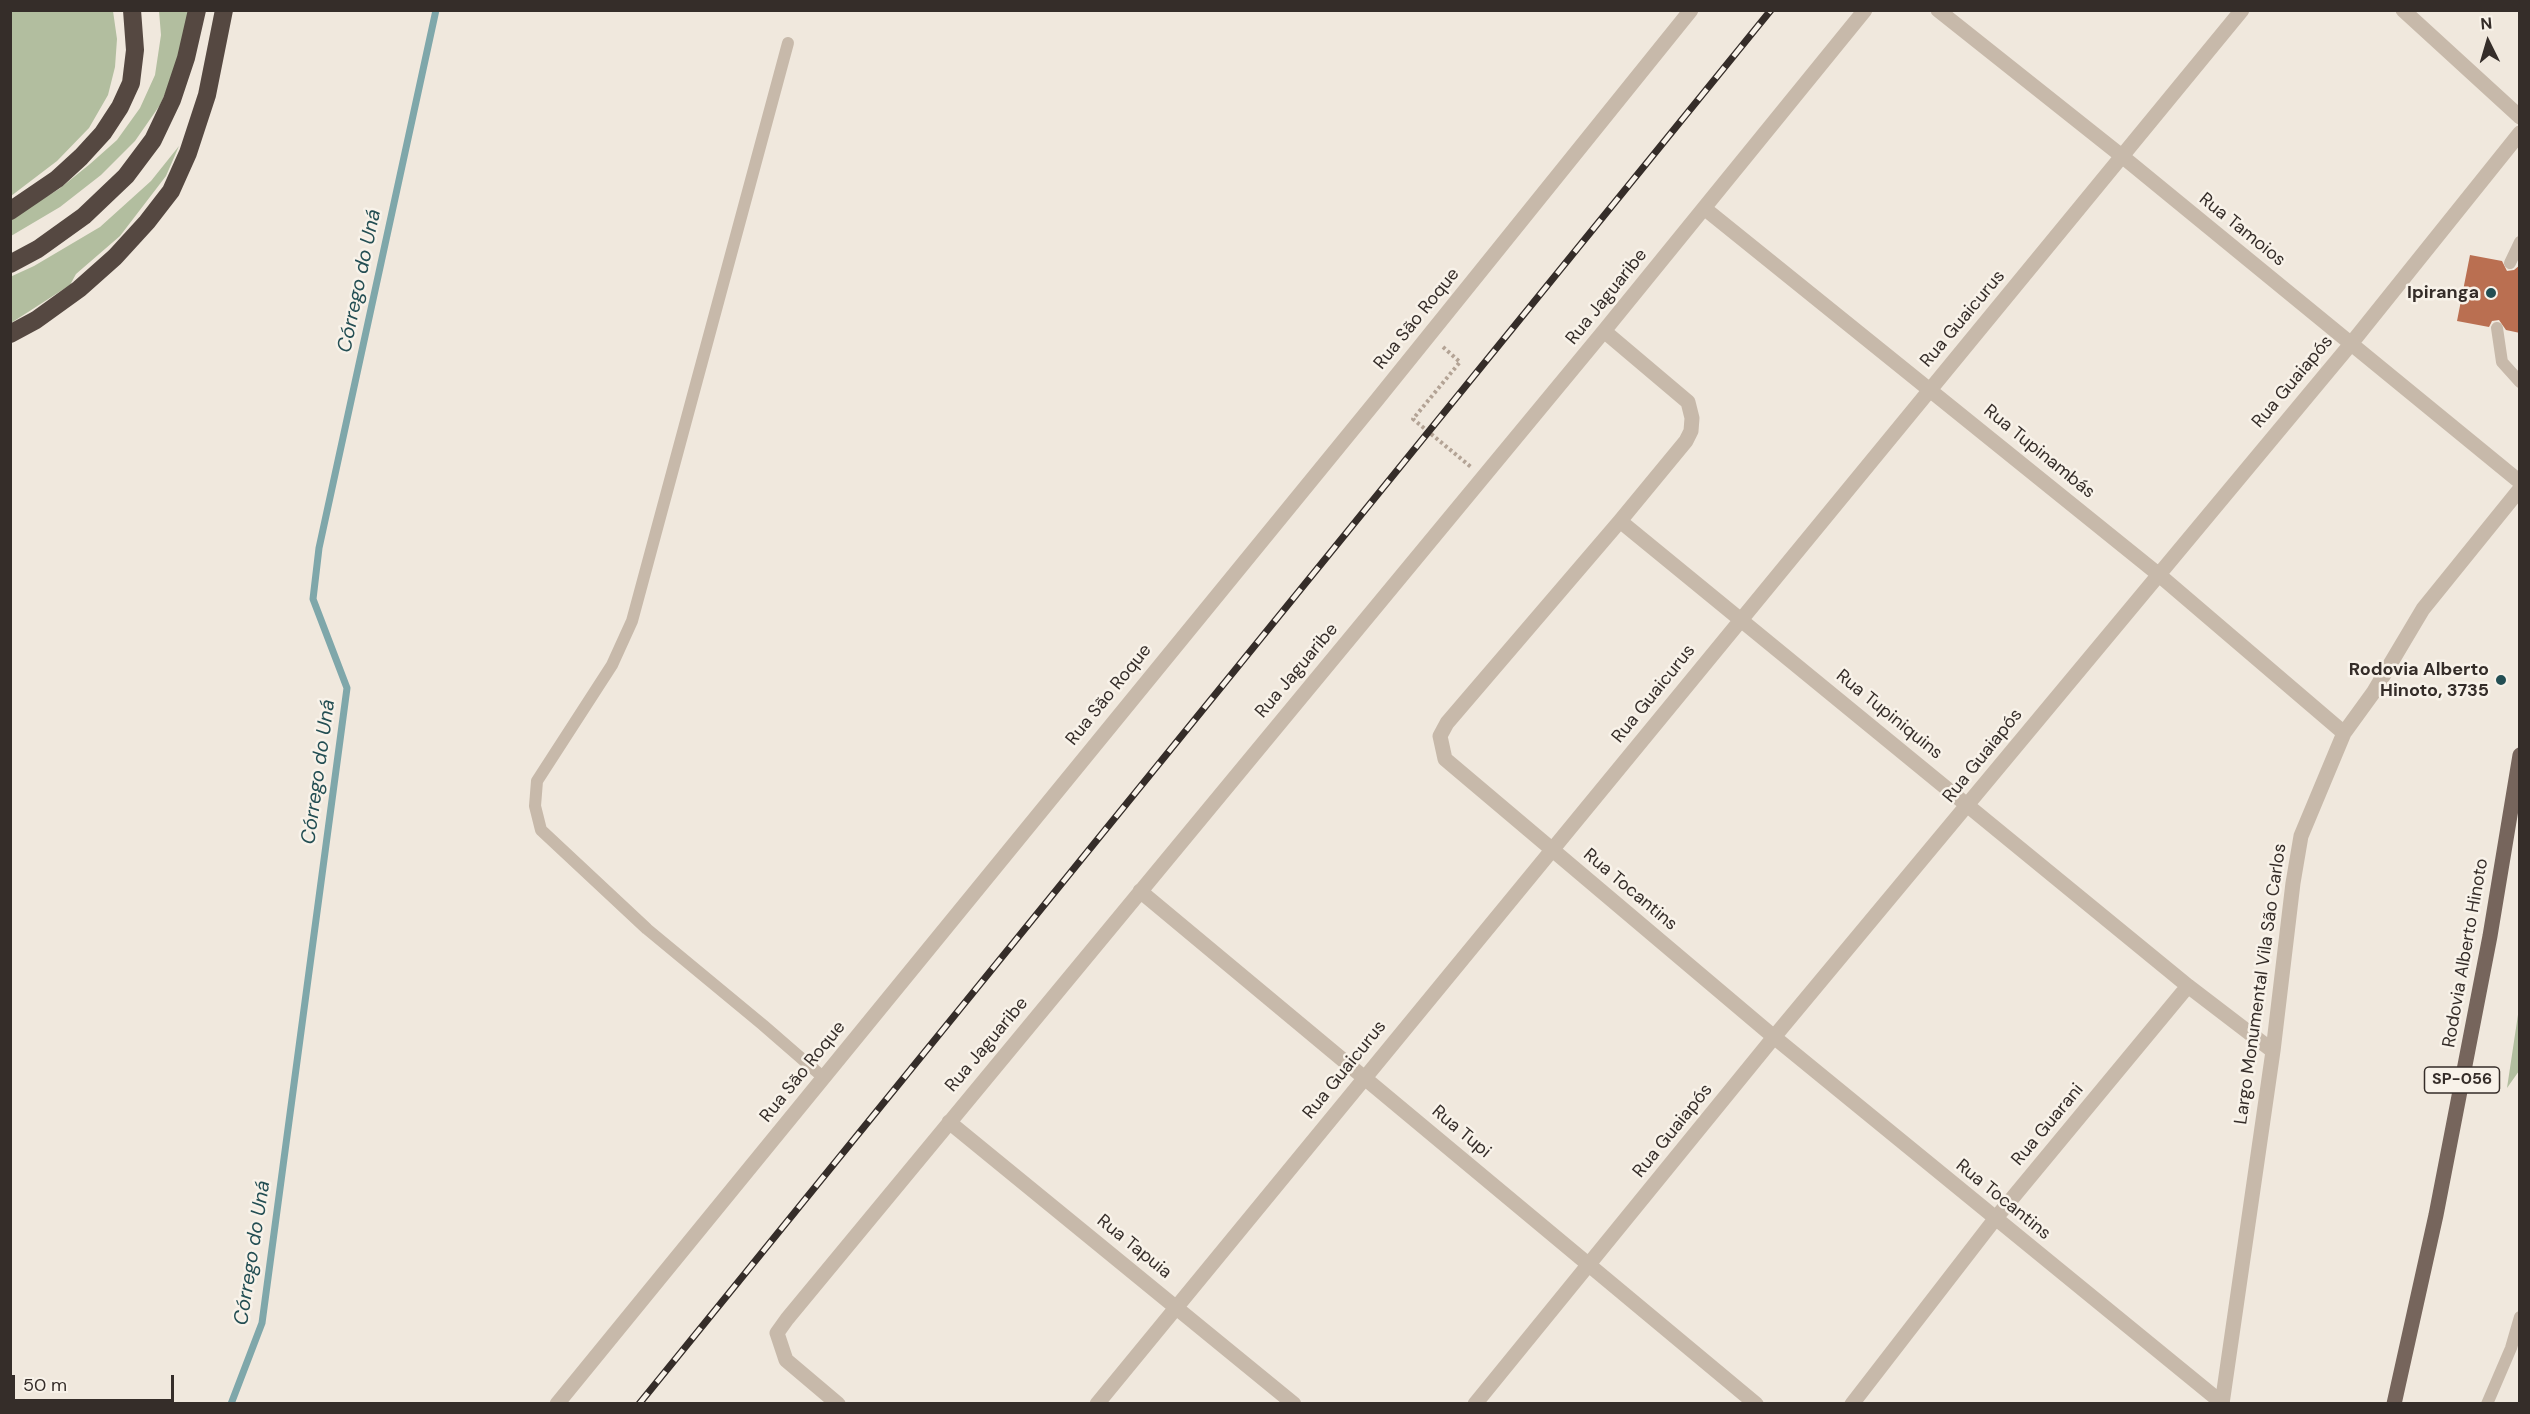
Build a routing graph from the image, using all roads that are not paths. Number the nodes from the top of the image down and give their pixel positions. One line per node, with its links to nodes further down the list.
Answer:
1 (132, 10): 15 (highway)
2 (197, 10): 18 (highway)
3 (224, 10): 21 (highway)
4 (1691, 10): 39 (street, Rua São Roque)
5 (1865, 10): 14 (street, Rua Jaguaribe)
6 (1938, 10): 13 (street, Rua Tamoios)
7 (2242, 10): 13 (street, Rua Guaicurus)
8 (2403, 10): 10 (street)
9 (788, 43): 39 (lane)
10 (2514, 108): 11 (street)
11 (2520, 117)
12 (2520, 133): 22 (street, Rua Guaiapós)
13 (2123, 157): 22 (street, Rua Tamoios); 24 (street, Rua Guaicurus)
14 (1704, 208): 20 (street, Rua Jaguaribe); 24 (street, Rua Tupinambás)
15 (10, 211)
16 (2520, 242): 17 (lane)
17 (2510, 263)
18 (10, 264)
19 (2497, 328): 23 (lane)
20 (1604, 331): 27 (street, Rua Tocantins); 34 (street, Rua Jaguaribe)
21 (10, 334)
22 (2350, 345): 25 (street, Rua Tamoios); 28 (street, Rua Guaiapós)
23 (2520, 382)
24 (1931, 388): 28 (street, Rua Tupinambás); 29 (street, Rua Guaicurus)
25 (2520, 482)
26 (2520, 489): 30 (street, Largo Monumental Vila São Carlos)
27 (1620, 521): 29 (street, Rua Tupiniquins); 33 (street, Rua Tocantins)
28 (2158, 574): 30 (street, Rua Tupinambás); 32 (street, Rua Guaiapós)
29 (1740, 619): 32 (street, Rua Tupiniquins); 33 (street, Rua Guaicurus)
30 (2344, 733): 37 (street, Largo Monumental Vila São Carlos)
31 (2520, 755): 53 (main road, Rodovia Alberto Hinoto / SP-056)
32 (1968, 805): 35 (street, Rua Tupiniquins); 36 (street, Rua Guaiapós)
33 (1552, 850): 36 (street, Rua Tocantins); 38 (street, Rua Guaicurus)
34 (1140, 891): 38 (street, Rua Tupi); 40 (street, Rua Jaguaribe)
35 (2188, 986): 37 (street, Rua Tupiniquins); 41 (street, Rua Guarani)
36 (1774, 1037): 41 (street, Rua Tocantins); 42 (street, Rua Guaiapós)
37 (2273, 1051): 45 (street, Largo Monumental Vila São Carlos)
38 (1364, 1076): 42 (street, Rua Tupi); 43 (street, Rua Guaicurus)
39 (824, 1078): 46 (street, Rua São Roque)
40 (949, 1122): 43 (street, Rua Tapuia); 47 (street, Rua Jaguaribe)
41 (1995, 1219): 45 (street, Rua Tocantins); 52 (street, Rua Guarani)
42 (1589, 1267): 50 (street, Rua Guaiapós); 51 (street, Rua Tupi)
43 (1178, 1307): 48 (street, Rua Guaicurus); 49 (street, Rua Tapuia)
44 (2520, 1317): 54 (lane)
45 (2222, 1403)
46 (557, 1404)
47 (838, 1404)
48 (1097, 1404)
49 (1294, 1404)
50 (1475, 1404)
51 (1756, 1404)
52 (1852, 1404)
53 (2394, 1404)
54 (2487, 1404)

